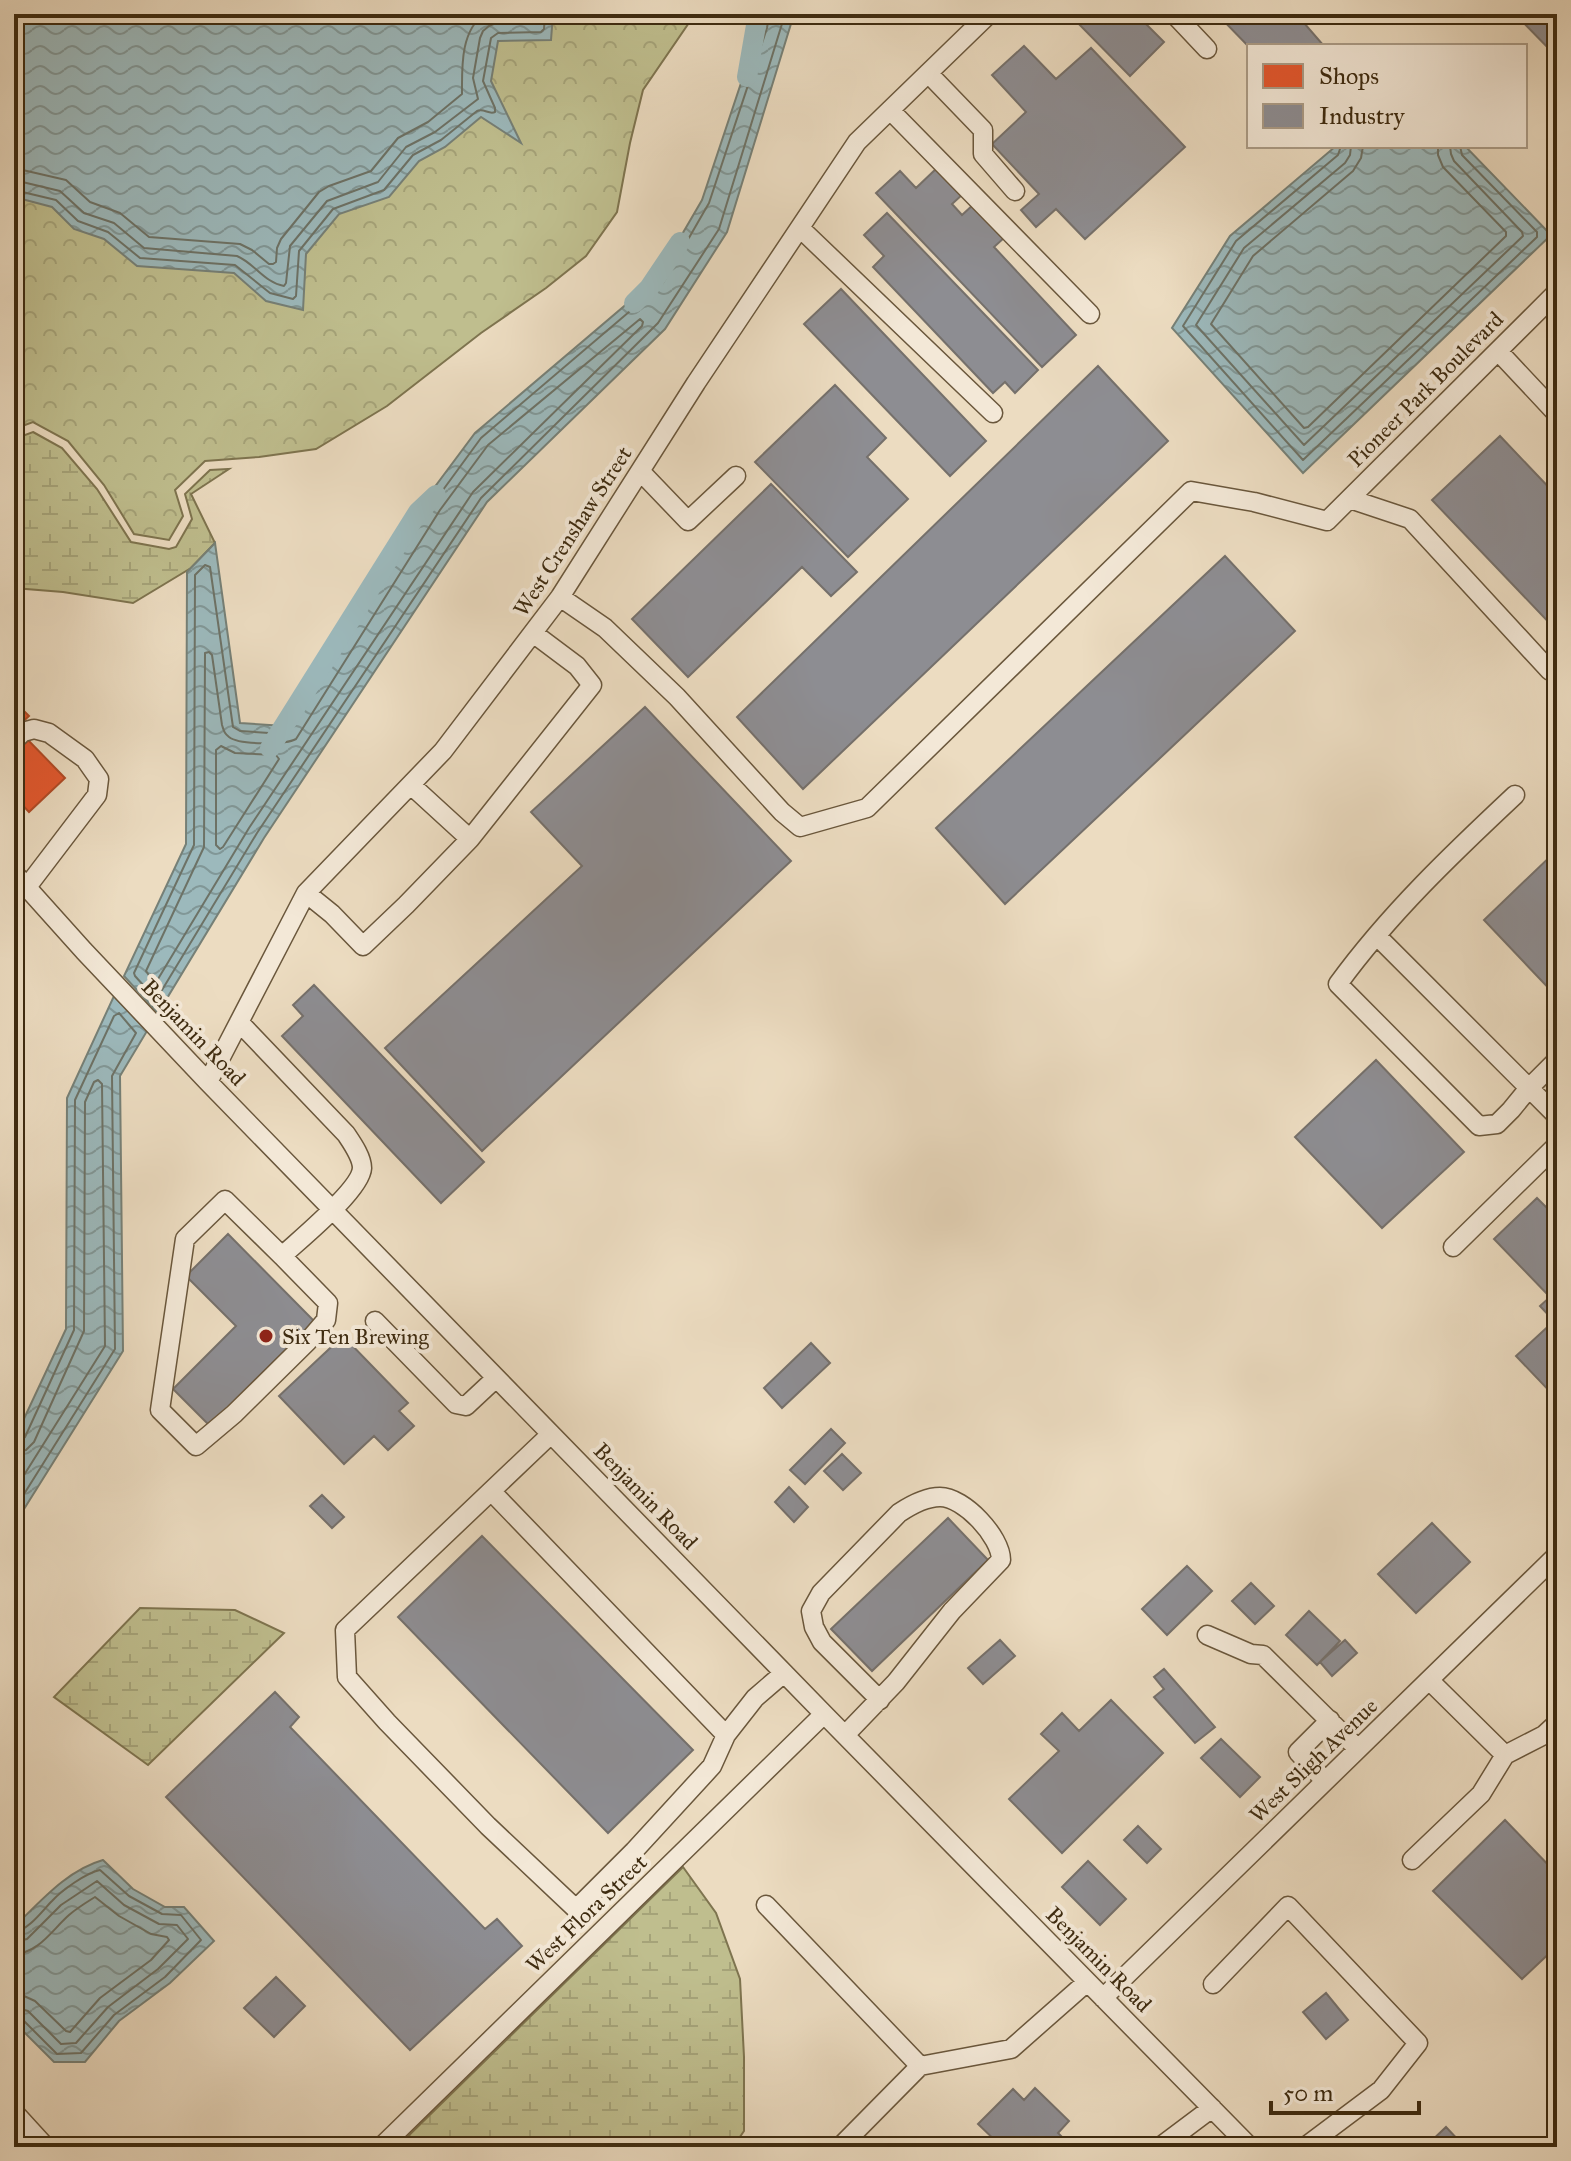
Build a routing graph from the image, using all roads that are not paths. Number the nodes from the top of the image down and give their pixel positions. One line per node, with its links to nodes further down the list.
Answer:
1 (989, 14): 4 (street, West Crenshaw Street)
2 (1174, 14): 3 (street)
3 (1207, 49)
4 (928, 73): 5 (street, West Crenshaw Street); 6 (street)
5 (890, 110): 7 (street, West Crenshaw Street); 9 (street)
6 (1015, 191)
7 (800, 228): 11 (street); 13 (street, West Crenshaw Street)
8 (1557, 292): 10 (street, Pioneer Park Boulevard)
9 (1090, 314)
10 (1498, 351): 12 (street); 15 (street, Pioneer Park Boulevard)
11 (993, 413)
12 (1557, 414)
13 (640, 471): 14 (street); 16 (street, West Crenshaw Street)
14 (736, 476)
15 (1350, 499): 16 (street, Pioneer Park Boulevard); 18 (street)
16 (560, 597): 17 (street, West Crenshaw Street)
17 (533, 633): 20 (street, West Crenshaw Street); 22 (street)
18 (1550, 671)
19 (14, 741): 24 (street)
20 (411, 785): 22 (street); 25 (street, West Crenshaw Street)
21 (1515, 795): 26 (street)
22 (470, 839): 25 (street)
23 (14, 873): 24 (street, Benjamin Road)
24 (27, 887): 29 (street, Benjamin Road)
25 (306, 893): 27 (street, West Crenshaw Street)
26 (1377, 936): 30 (street); 30 (street)
27 (239, 1022): 29 (street, West Crenshaw Street); 33 (street)
28 (1557, 1060): 30 (street)
29 (208, 1082): 33 (street, Benjamin Road)
30 (1529, 1088): 31 (street)
31 (1557, 1116)
32 (1557, 1145): 34 (street)
33 (333, 1210): 35 (street); 37 (street, Benjamin Road)
34 (1453, 1247)
35 (282, 1256): 35 (street)
36 (375, 1321): 37 (street)
37 (496, 1378): 38 (street, Benjamin Road)
38 (551, 1434): 39 (street); 42 (street, Benjamin Road)
39 (492, 1492): 48 (street); 48 (street)
40 (1554, 1562): 43 (street, West Sligh Avenue)
41 (1207, 1635): 46 (street)
42 (784, 1673): 45 (street, Benjamin Road); 48 (street)
43 (1429, 1680): 50 (street, West Sligh Avenue); 51 (street)
44 (880, 1700): 44 (street); 49 (street)
45 (824, 1714): 49 (street, Benjamin Road); 62 (street, West Flora Street)
46 (1330, 1720): 50 (street); 52 (street)
47 (1557, 1723): 51 (street)
48 (726, 1735)
49 (845, 1735): 55 (street, Benjamin Road)
50 (1358, 1749): 52 (street, West Sligh Avenue)
51 (1505, 1755): 53 (street)
52 (1325, 1781): 57 (street, West Sligh Avenue)
53 (1412, 1860)
54 (766, 1905): 58 (street)
55 (1087, 1982): 57 (street, Benjamin Road); 58 (street)
56 (1213, 1984): 66 (street)
57 (1103, 1998): 59 (street, Benjamin Road)
58 (920, 2066): 63 (street)
59 (1212, 2108): 64 (street); 65 (street, Benjamin Road)
60 (14, 2112): 61 (street)
61 (46, 2147)
62 (381, 2147)
63 (840, 2147)
64 (1160, 2147)
65 (1250, 2147)
66 (1305, 2147)

